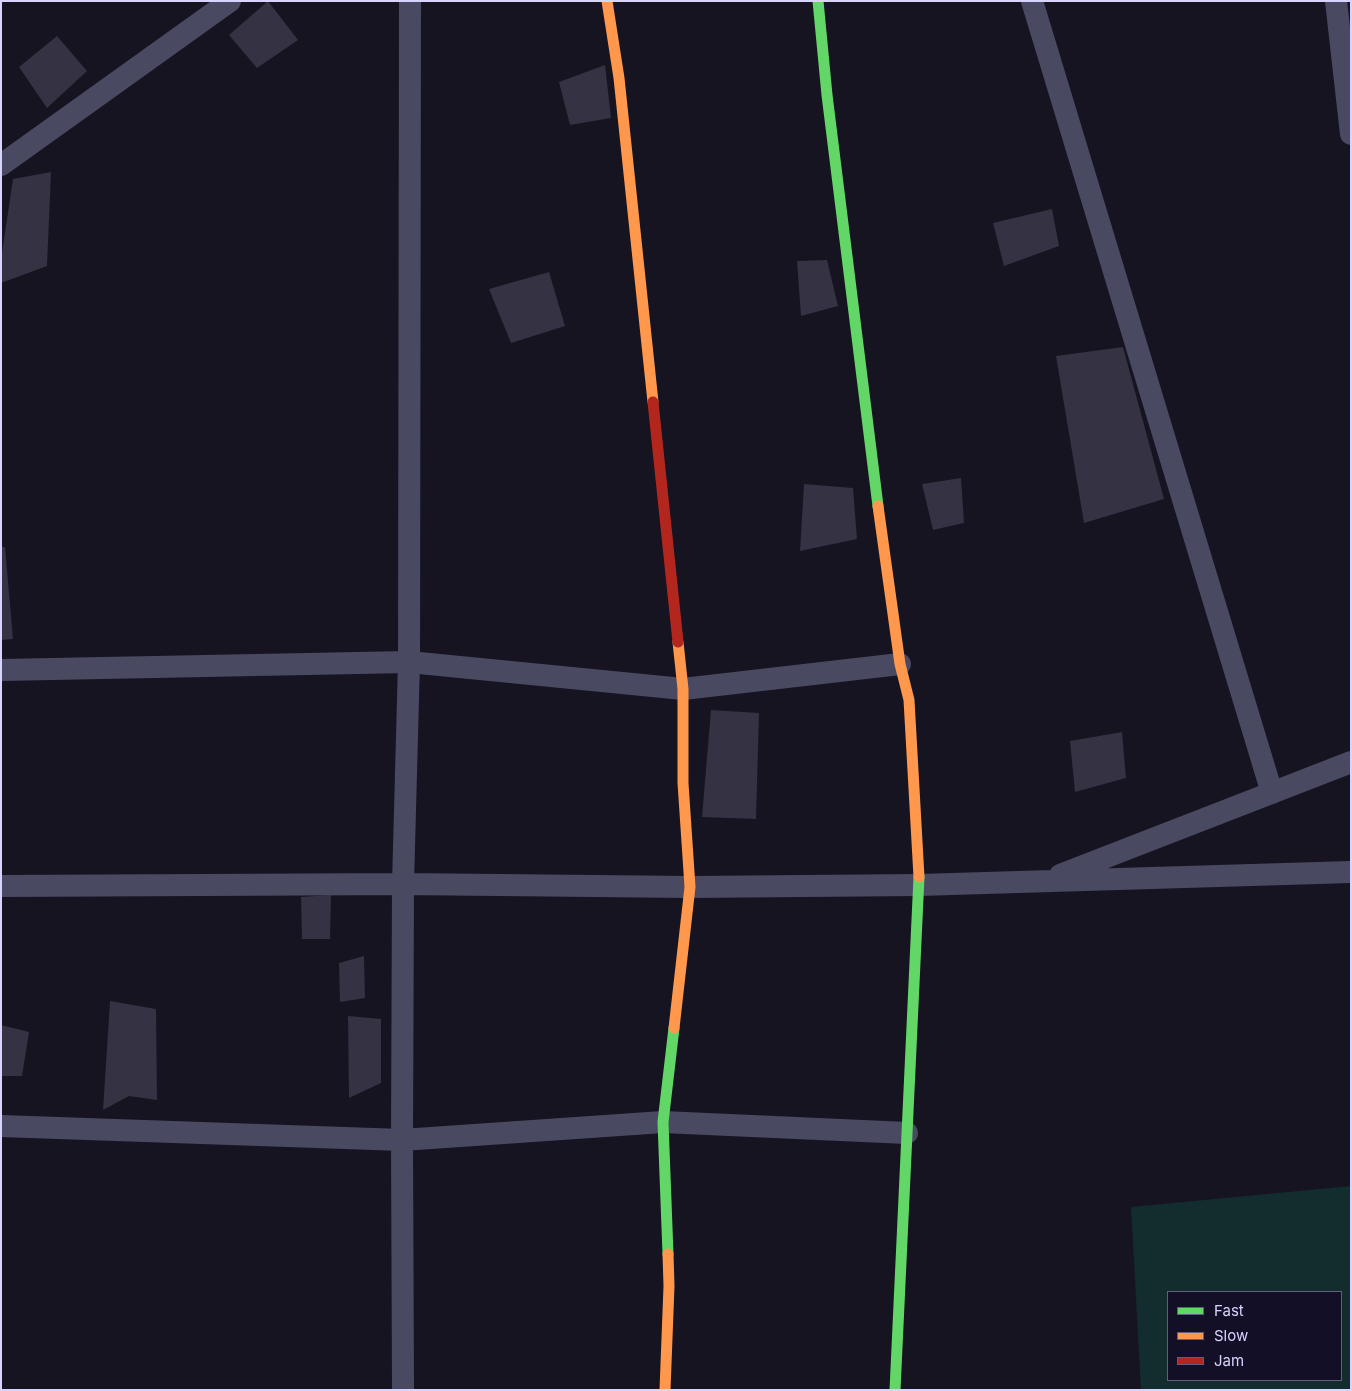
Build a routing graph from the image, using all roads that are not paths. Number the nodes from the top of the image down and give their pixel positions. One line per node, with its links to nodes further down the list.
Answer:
1 (230, 1): 8 (street)
2 (410, 1): 9 (street)
3 (607, 1): 12 (street)
4 (818, 1): 10 (street)
5 (1032, 1): 14 (street)
6 (1336, 1): 7 (street)
7 (1351, 134)
8 (1, 165)
9 (409, 662): 11 (street); 12 (street); 17 (street)
10 (900, 664): 12 (street); 18 (street)
11 (1, 670)
12 (683, 688): 20 (street)
13 (1351, 762): 14 (street)
14 (1272, 792): 16 (street)
15 (1351, 872): 16 (street)
16 (1045, 881): 18 (street)
17 (403, 884): 19 (street); 20 (street); 24 (street)
18 (919, 885): 20 (street); 23 (street)
19 (1, 886)
20 (690, 887): 21 (street)
21 (663, 1122): 23 (street); 24 (street); 26 (street)
22 (1, 1126): 24 (street)
23 (907, 1133): 27 (street)
24 (402, 1140): 25 (street)
25 (403, 1390)
26 (665, 1390)
27 (895, 1390)

